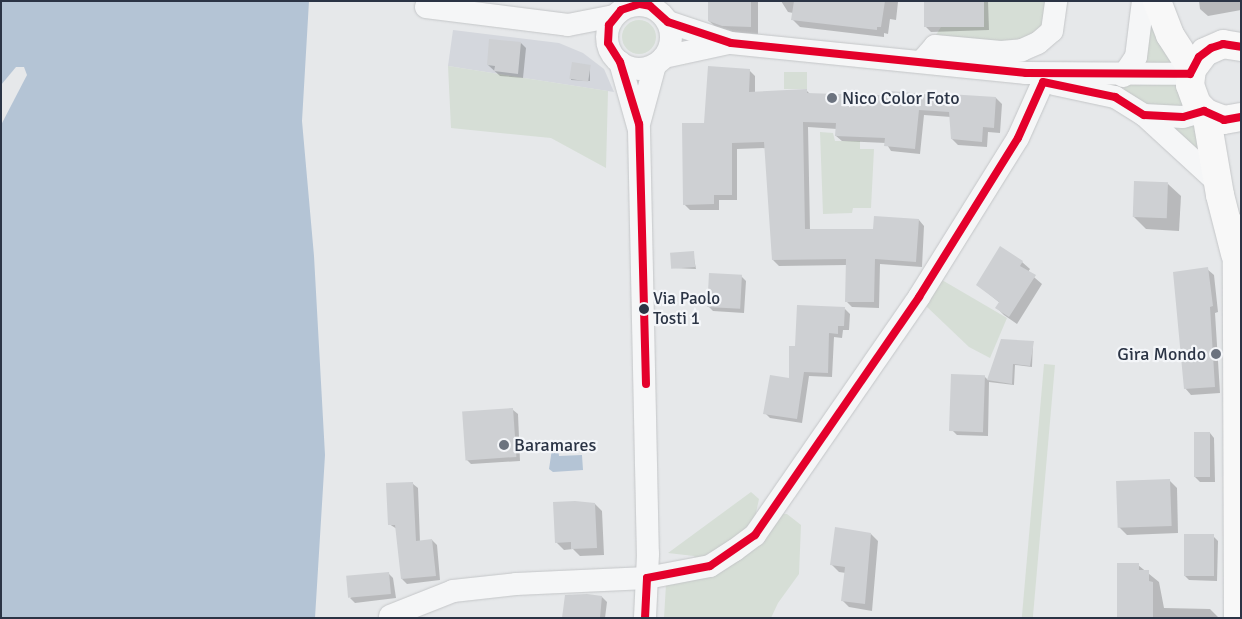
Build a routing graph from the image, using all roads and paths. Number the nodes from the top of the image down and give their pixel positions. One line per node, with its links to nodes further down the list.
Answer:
1 (1056, 1): 13 (street)
2 (1143, 1): 15 (street)
3 (1157, 1): 14 (main road)
4 (1164, 1): 10 (main road)
5 (426, 7): 8 (street)
6 (617, 9): 7 (street); 8 (street); 11 (street)
7 (660, 11): 9 (street); 12 (street)
8 (568, 25): 11 (street)
9 (731, 43): 12 (street); 13 (street)
10 (1229, 46): 14 (main road)
11 (615, 57): 12 (street); 20 (street)
12 (660, 61): 20 (street)
13 (922, 62): 16 (street)
14 (1191, 72): 15 (street); 17 (main road)
15 (1123, 76): 16 (street)
16 (1034, 78): 18 (street); 24 (street)
17 (1205, 112): 18 (street); 19 (main road); 21 (main road)
18 (1144, 115): 21 (street)
19 (1241, 117)
20 (639, 124): 24 (street)
21 (1217, 182): 23 (main road)
22 (1241, 228): 23 (main road)
23 (1237, 258): 27 (main road)
24 (647, 578): 25 (street); 26 (street)
25 (390, 616)
26 (645, 618)
27 (1238, 618)

